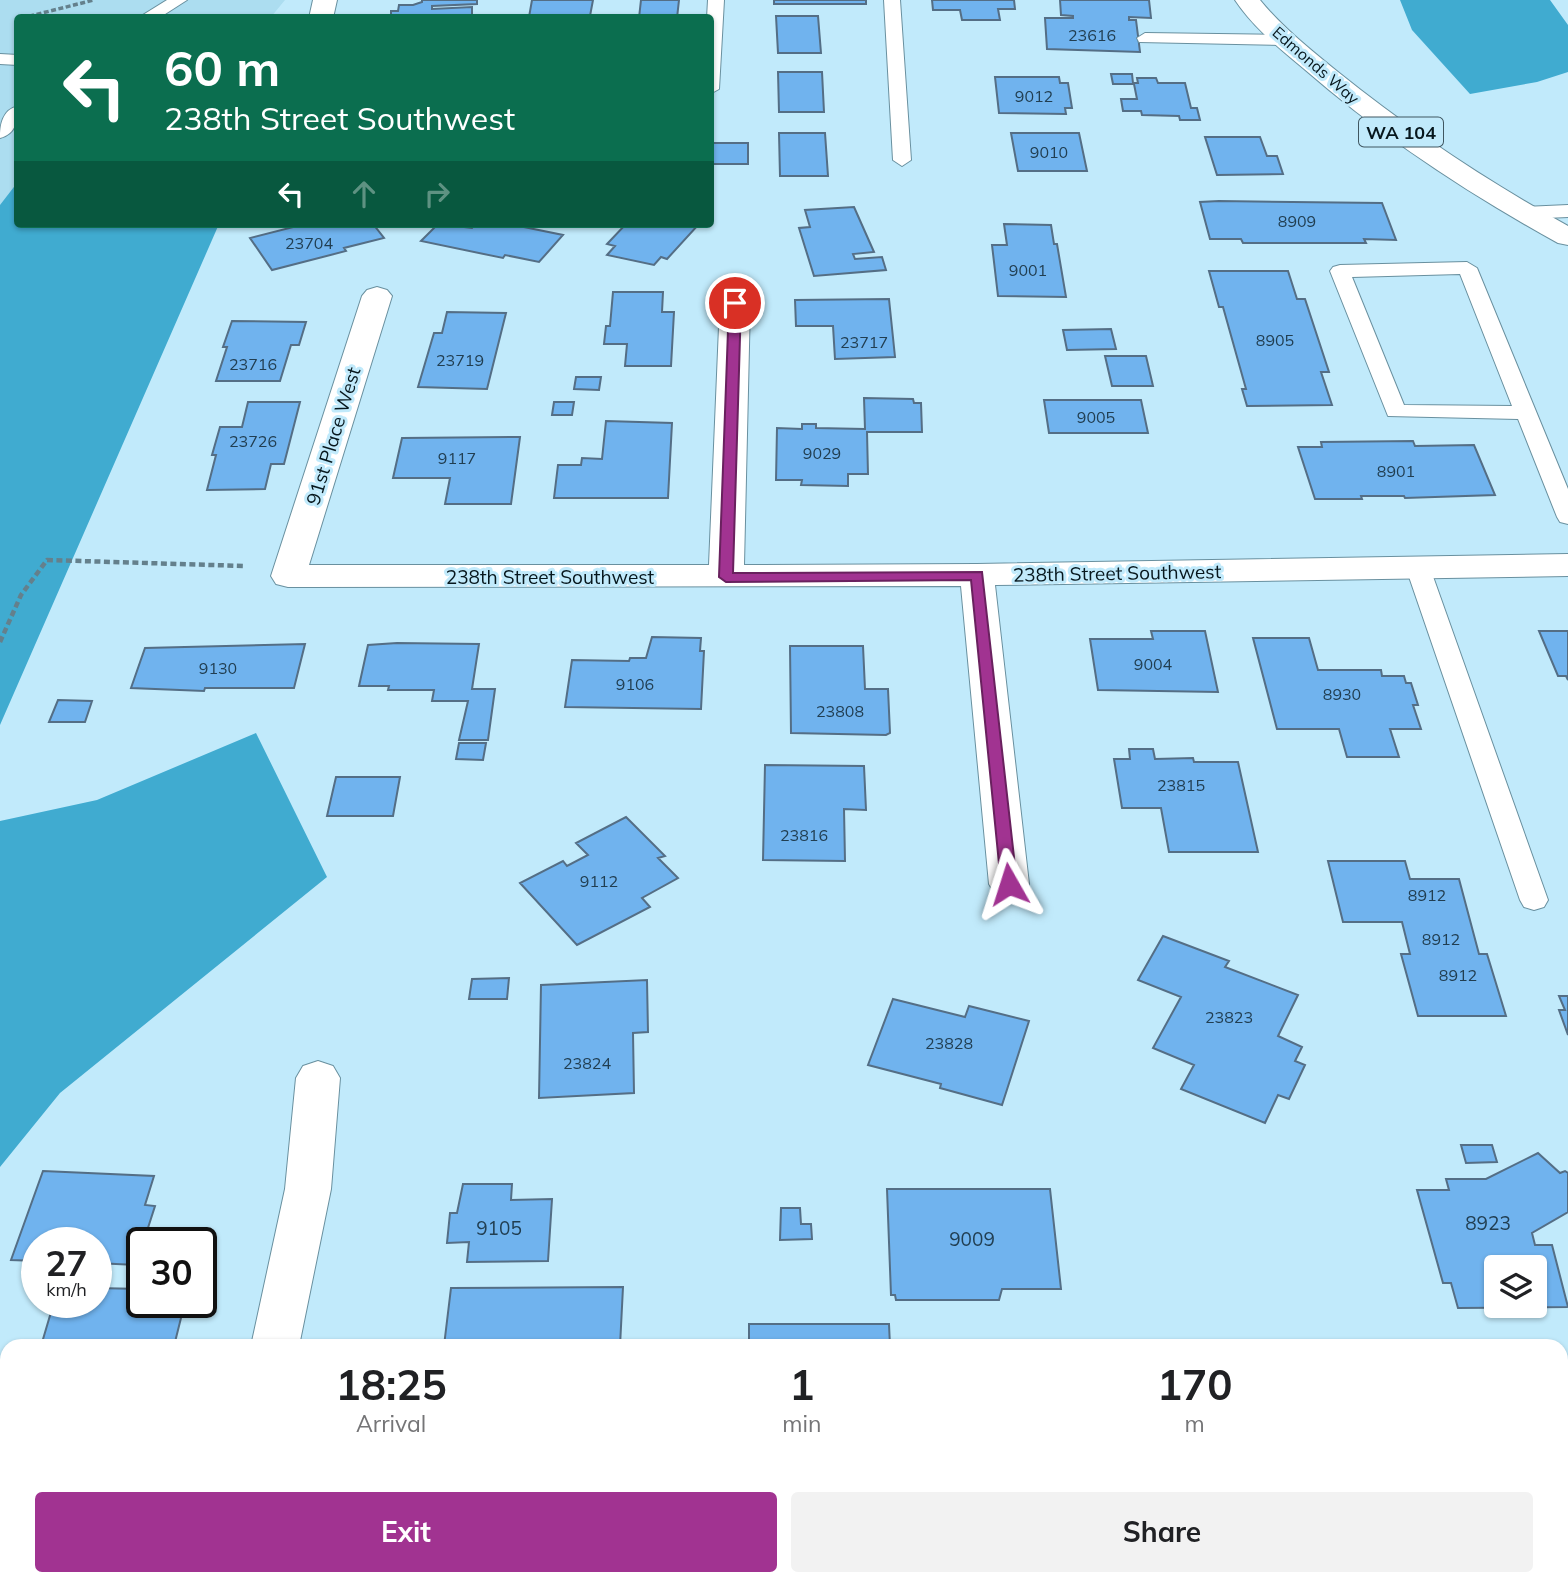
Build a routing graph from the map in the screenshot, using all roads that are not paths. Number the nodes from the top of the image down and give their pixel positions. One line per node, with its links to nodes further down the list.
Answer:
1 (179, 0): 5 (lane)
2 (716, 0): 6 (lane)
3 (892, 0): 11 (lane)
4 (1247, 0): 8 (street, Edmonds Way / WA 104)
5 (153, 14)
6 (714, 30)
7 (1144, 38): 8 (lane)
8 (1285, 40): 13 (street, Edmonds Way / WA 104)
9 (14, 116): 10 (lane)
10 (0, 133)
11 (902, 160)
12 (1568, 211): 13 (lane)
13 (1523, 213): 14 (street, Edmonds Way / WA 104)
14 (1568, 237)
15 (377, 296): 21 (street, 91st Place West)
16 (735, 303): 23 (street)
17 (1526, 413): 17 (lane); 18 (lane)
18 (1568, 517)
19 (1568, 565): 20 (street, 238th Street Southwest)
20 (1418, 568): 22 (street, 238th Street Southwest); 25 (lane)
21 (290, 571): 23 (street, 238th Street Southwest)
22 (977, 575): 23 (street, 238th Street Southwest); 24 (street)
23 (726, 577)
24 (1009, 884)
25 (1534, 900)
26 (318, 1078): 27 (street)
27 (276, 1339)

